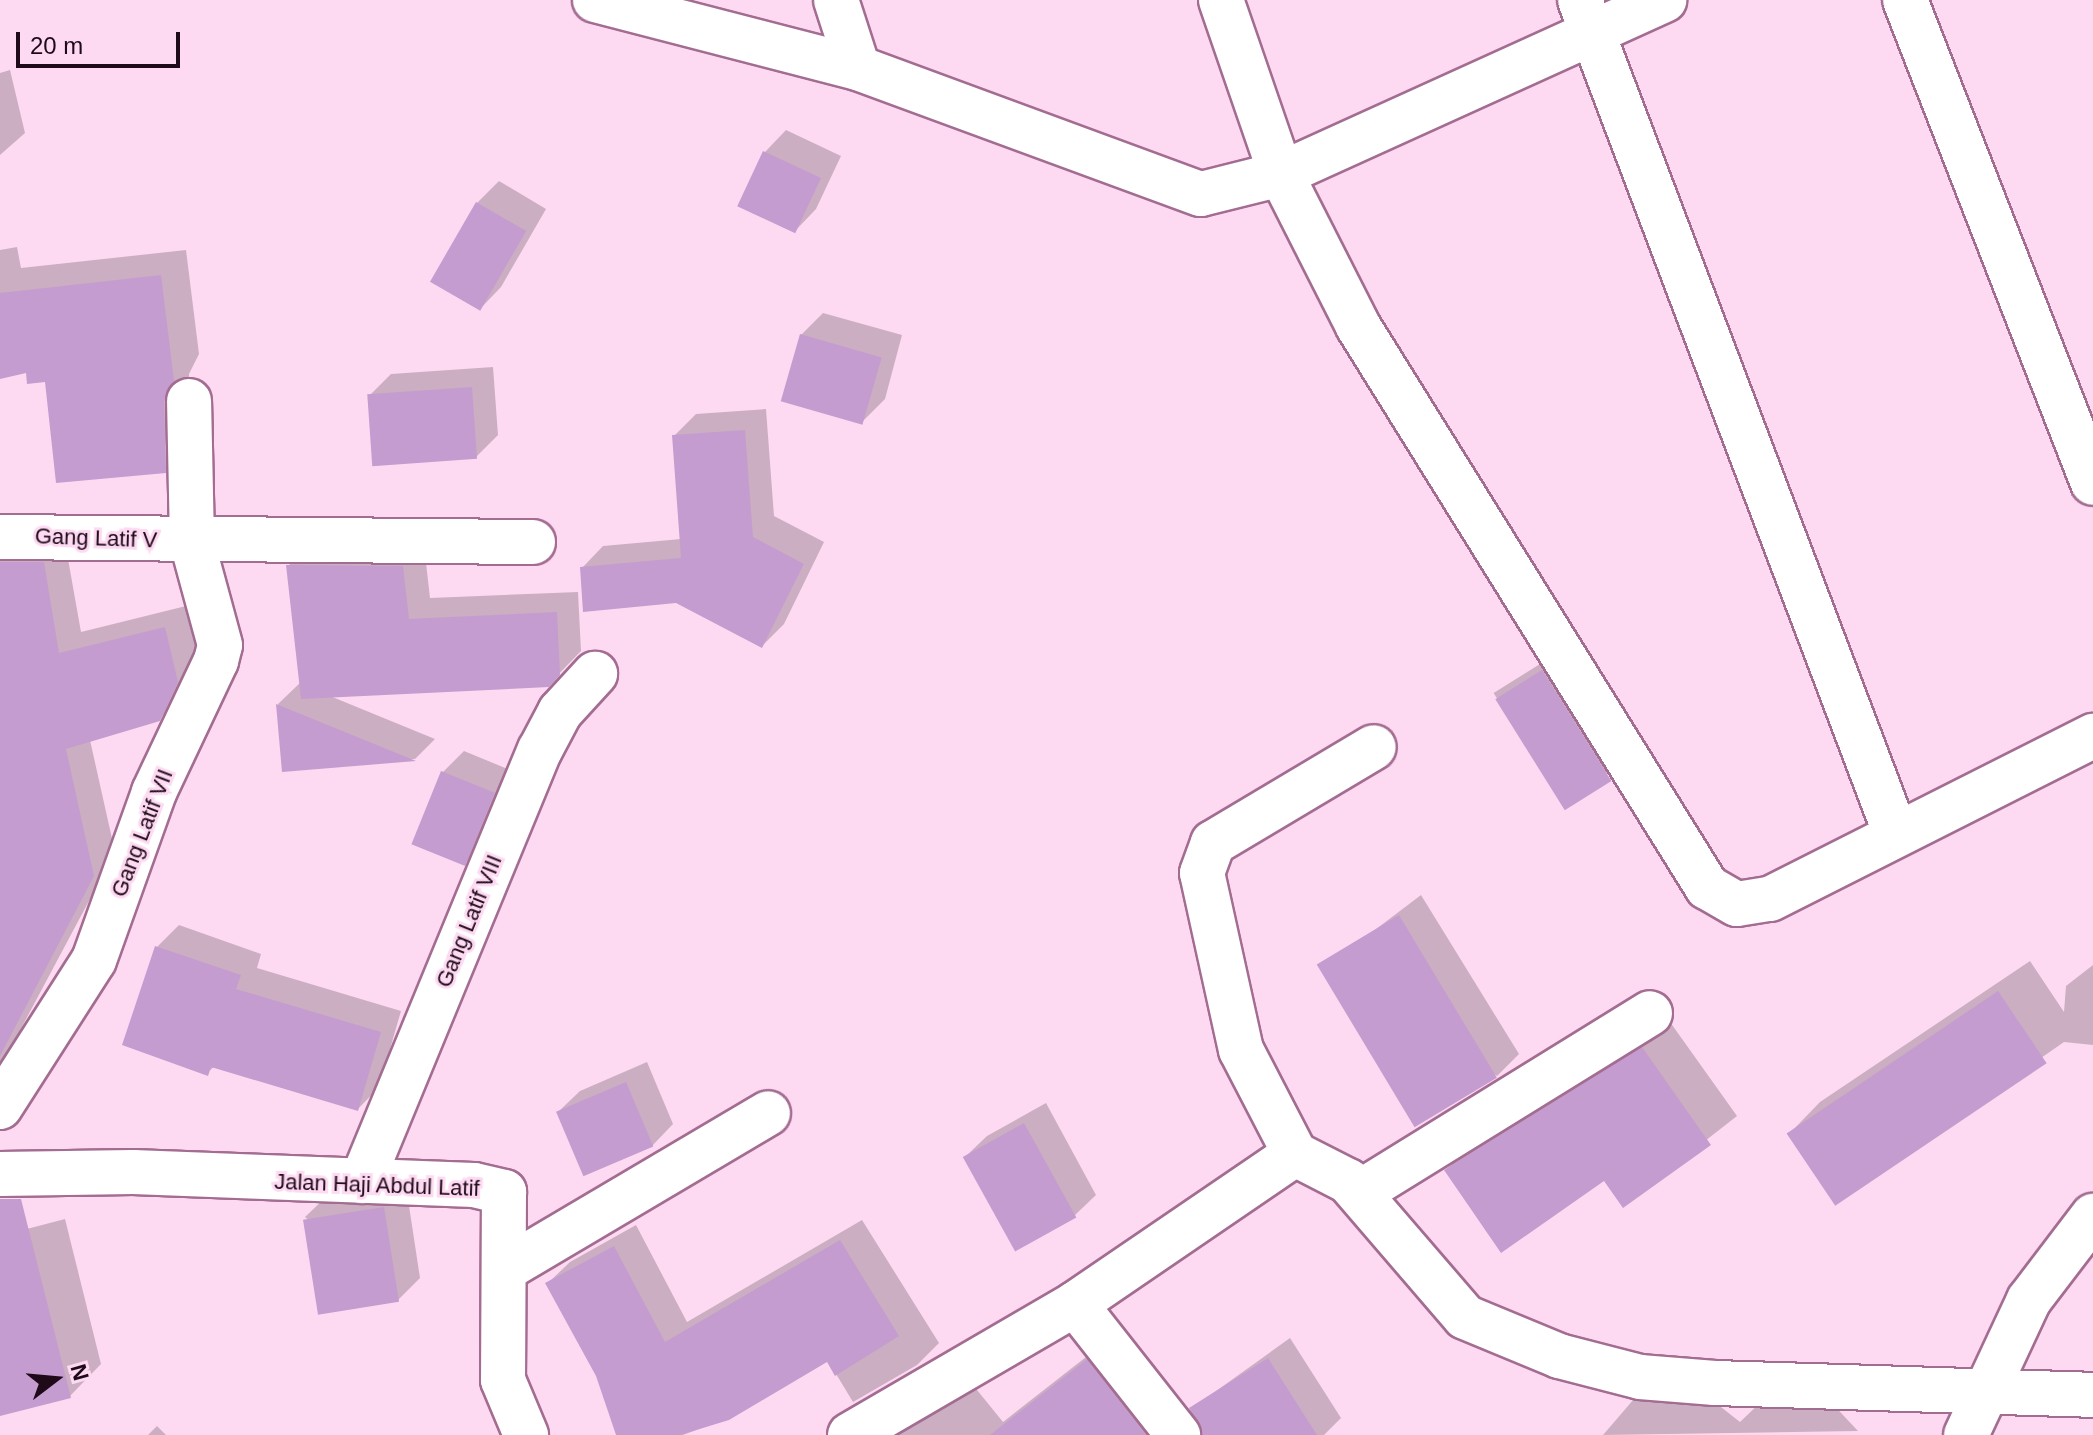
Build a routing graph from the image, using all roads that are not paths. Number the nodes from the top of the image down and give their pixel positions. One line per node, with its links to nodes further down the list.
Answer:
1 (595, 0): 7 (street)
2 (836, 0): 7 (street)
3 (1221, 0): 8 (street)
4 (1664, 0): 6 (street)
5 (1905, 0): 10 (street)
6 (1585, 14): 8 (street); 17 (street)
7 (858, 68): 8 (street)
8 (1281, 174): 17 (street)
9 (189, 401): 12 (street, Gang Latif VII)
10 (2093, 483)
11 (0, 537): 12 (street, Gang Latif V)
12 (192, 542): 13 (street, Gang Latif V); 19 (street, Gang Latif VII)
13 (533, 542)
14 (595, 674): 23 (street, Gang Latif VIII)
15 (2093, 736): 17 (street)
16 (1374, 747): 21 (street)
17 (1895, 832)
18 (1650, 1013): 24 (street)
19 (0, 1107)
20 (768, 1113): 26 (street)
21 (1295, 1154): 24 (street); 27 (street)
22 (0, 1174): 23 (street, Jalan Haji Abdul Latif)
23 (362, 1181): 26 (street, Jalan Haji Abdul Latif)
24 (1359, 1193): 28 (street)
25 (2093, 1216): 28 (street)
26 (508, 1267): 30 (street, Jalan Haji Abdul Latif)
27 (1075, 1304): 31 (street); 32 (street)
28 (1993, 1389): 29 (street); 33 (street)
29 (2093, 1395)
30 (526, 1435)
31 (850, 1435)
32 (1178, 1435)
33 (1966, 1435)

